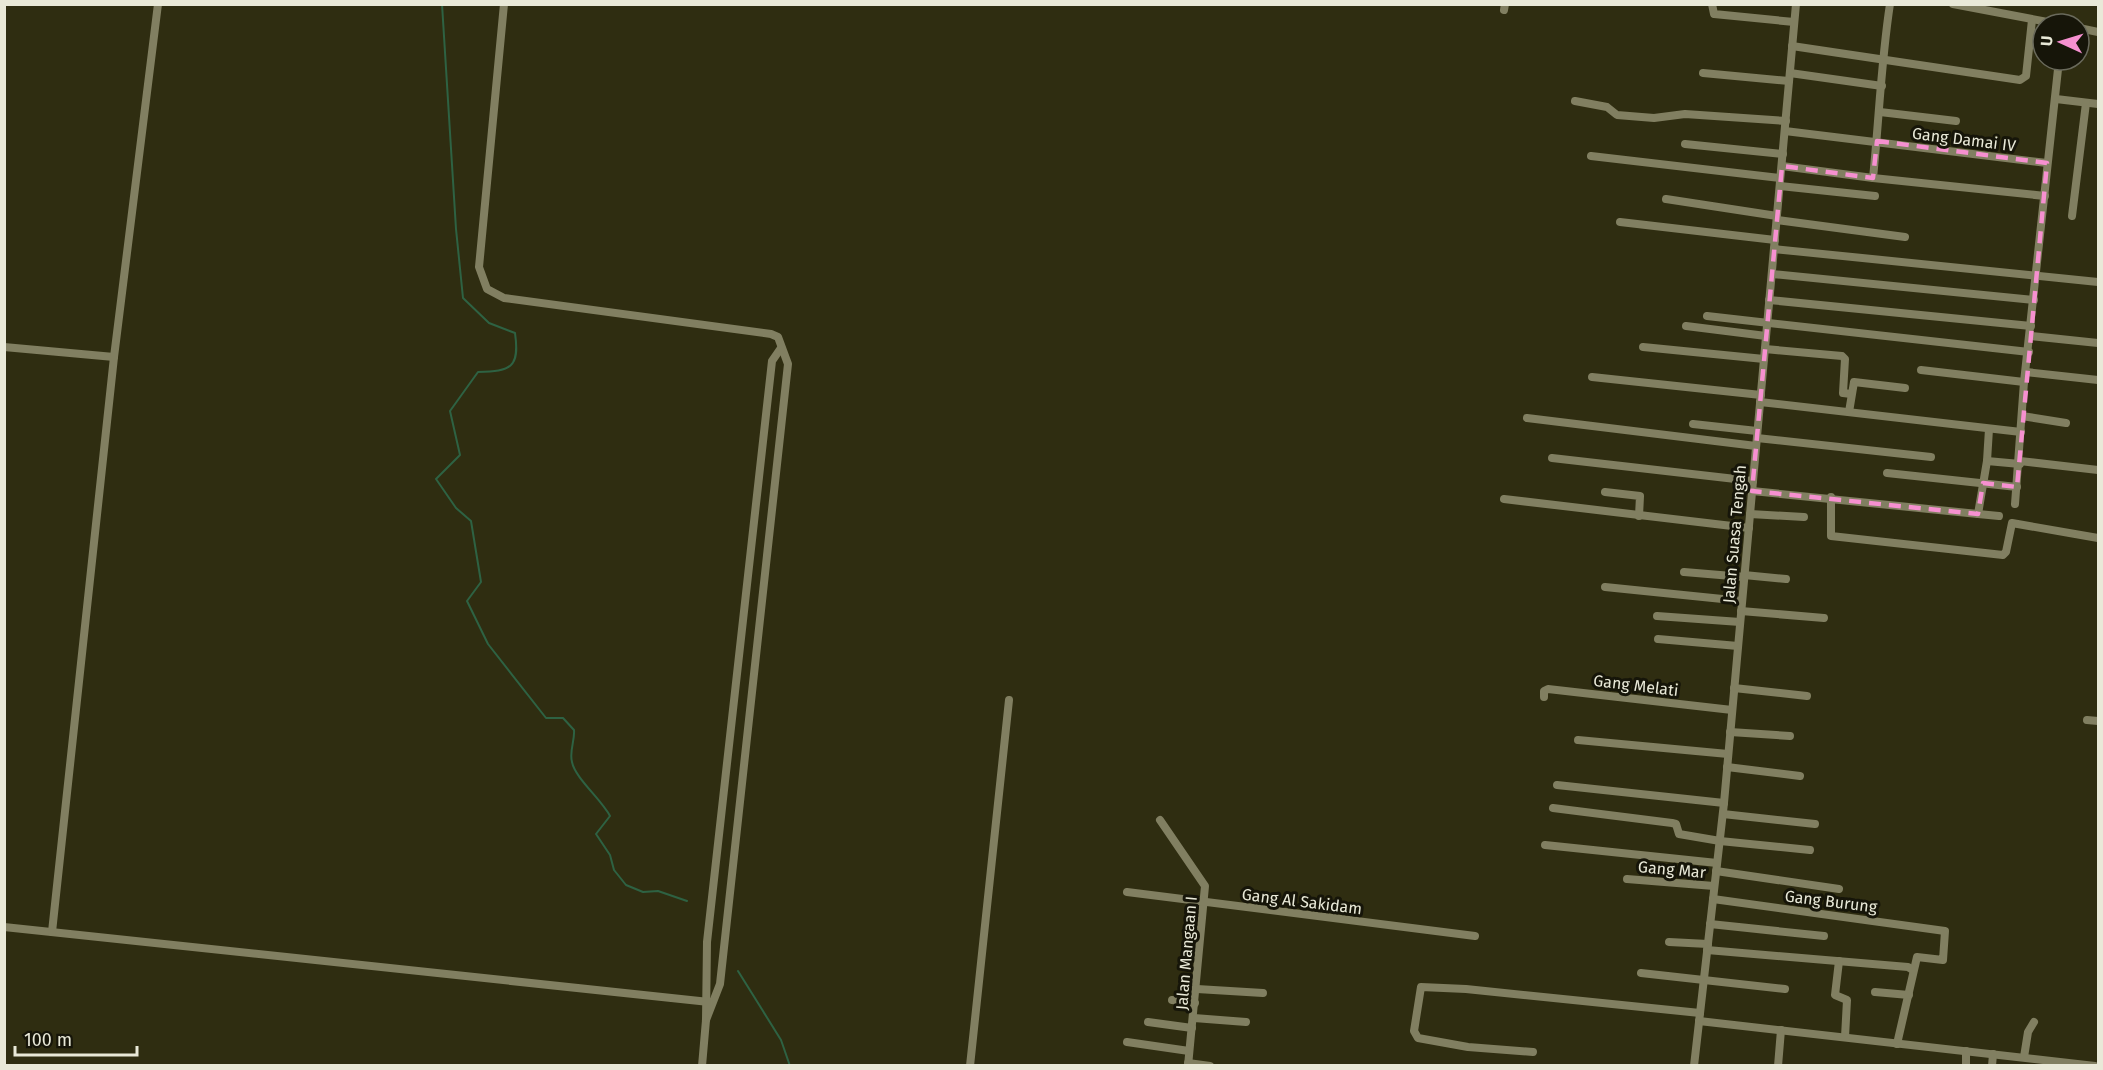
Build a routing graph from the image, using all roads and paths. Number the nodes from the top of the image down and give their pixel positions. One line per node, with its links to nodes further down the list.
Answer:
1 (158, 4): 58 (street)
2 (504, 4): 55 (street)
3 (1713, 4): 9 (street)
4 (1796, 4): 9 (street, Jalan Suasa Tengah)
5 (1890, 4): 12 (street)
6 (1953, 4): 7 (street)
7 (1964, 6): 8 (street)
8 (2031, 20)
9 (1794, 22): 11 (street, Jalan Suasa Tengah)
10 (2031, 29): 12 (street)
11 (1792, 46): 12 (street); 15 (street, Jalan Suasa Tengah)
12 (1881, 61): 16 (street)
13 (2058, 72): 17 (street)
14 (1703, 73): 15 (street)
15 (1790, 77): 16 (street); 22 (street, Jalan Suasa Tengah)
16 (1882, 86): 21 (street)
17 (2055, 99): 19 (street); 29 (street)
18 (1575, 101): 22 (street)
19 (2086, 103): 20 (street); 36 (street)
20 (2098, 104)
21 (1880, 112): 23 (street); 25 (street)
22 (1786, 121): 24 (street, Jalan Suasa Tengah)
23 (1956, 121)
24 (1785, 130): 25 (street, Gang Damai IV); 27 (street, Jalan Suasa Tengah)
25 (1877, 141): 29 (street, Gang Damai IV); 31 (street)
26 (1685, 144): 27 (street)
27 (1783, 154): 30 (street, Jalan Suasa Tengah)
28 (1591, 156): 32 (street)
29 (2047, 163): 34 (street)
30 (1782, 166): 31 (street); 32 (street, Jalan Suasa Tengah)
31 (1873, 178): 34 (street)
32 (1780, 182): 33 (street); 37 (street, Jalan Suasa Tengah)
33 (1875, 196)
34 (2045, 196): 42 (street)
35 (1666, 199): 37 (street)
36 (2072, 216)
37 (1777, 218): 39 (street); 40 (street, Jalan Suasa Tengah)
38 (1620, 222): 40 (street)
39 (1905, 237)
40 (1774, 244): 41 (street, Jalan Suasa Tengah); 42 (street)
41 (1772, 274): 44 (street, Jalan Suasa Tengah); 45 (street)
42 (2037, 276): 43 (street); 45 (street)
43 (2098, 282)
44 (1769, 300): 47 (street, Jalan Suasa Tengah); 49 (street)
45 (2034, 300): 49 (street)
46 (1707, 316): 47 (street)
47 (1767, 323): 50 (street, Jalan Suasa Tengah); 57 (street)
48 (1686, 326): 50 (street)
49 (2031, 326): 51 (street)
50 (1766, 336): 56 (street, Jalan Suasa Tengah)
51 (2031, 336): 52 (street); 57 (street)
52 (2098, 343)
53 (4, 347): 58 (street)
54 (1643, 347): 59 (street)
55 (781, 348): 154 (street); 154 (street)
56 (1765, 349): 59 (street, Jalan Suasa Tengah); 66 (street)
57 (2029, 352): 61 (street)
58 (114, 357): 139 (street)
59 (1764, 358): 67 (street, Jalan Suasa Tengah)
60 (1921, 370): 64 (street)
61 (2026, 372): 63 (street); 64 (street)
62 (1592, 377): 67 (street)
63 (2098, 380)
64 (2024, 382): 69 (street)
65 (1905, 388): 66 (street)
66 (1851, 394): 68 (street)
67 (1760, 399): 68 (street); 75 (street, Jalan Suasa Tengah)
68 (1849, 412): 73 (street)
69 (2022, 416): 71 (street); 74 (street)
70 (1527, 418): 75 (street)
71 (2066, 423)
72 (1693, 424): 75 (street)
73 (1989, 429): 74 (street); 78 (street)
74 (2021, 432): 79 (street)
75 (1757, 438): 76 (street); 82 (street, Jalan Suasa Tengah)
76 (1931, 457)
77 (1552, 458): 82 (street)
78 (1987, 461): 79 (street); 83 (street)
79 (2020, 462): 80 (street); 84 (street)
80 (2098, 470)
81 (1887, 473): 83 (street)
82 (1753, 481): 85 (street, Jalan Suasa Tengah)
83 (1983, 483): 84 (street); 91 (street)
84 (2018, 487): 89 (street)
85 (1752, 491): 87 (street); 90 (street, Jalan Suasa Tengah)
86 (1605, 492): 92 (street)
87 (1831, 497): 91 (street); 96 (street)
88 (1504, 499): 92 (street)
89 (2015, 504)
90 (1750, 514): 94 (street); 95 (street, Jalan Suasa Tengah)
91 (1978, 514): 93 (street)
92 (1639, 516): 95 (street)
93 (1999, 516)
94 (1804, 517)
95 (1749, 528): 98 (street, Jalan Suasa Tengah)
96 (2098, 538)
97 (1683, 572): 98 (street)
98 (1744, 576): 99 (street); 101 (street, Jalan Suasa Tengah)
99 (1786, 579)
100 (1605, 587): 101 (street)
101 (1742, 601): 102 (street, Jalan Suasa Tengah)
102 (1741, 610): 104 (street); 105 (street, Jalan Suasa Tengah)
103 (1657, 616): 105 (street)
104 (1824, 618)
105 (1740, 622): 107 (street, Jalan Suasa Tengah)
106 (1658, 639): 107 (street)
107 (1738, 646): 108 (street, Jalan Suasa Tengah)
108 (1734, 688): 109 (street); 112 (street, Jalan Suasa Tengah)
109 (1807, 696)
110 (1544, 697): 112 (street, Gang Melati)
111 (1009, 700): 173 (street)
112 (1732, 710): 115 (street, Jalan Suasa Tengah)
113 (2087, 720): 114 (street)
114 (2098, 721)
115 (1730, 732): 116 (street); 118 (street, Jalan Suasa Tengah)
116 (1790, 736)
117 (1578, 740): 118 (street)
118 (1728, 754): 119 (street, Jalan Suasa Tengah)
119 (1727, 767): 120 (street); 122 (street, Jalan Suasa Tengah)
120 (1800, 776)
121 (1557, 785): 122 (street)
122 (1724, 802): 124 (street, Jalan Suasa Tengah)
123 (1553, 808): 127 (street)
124 (1723, 814): 126 (street); 127 (street, Jalan Suasa Tengah)
125 (1160, 820): 136 (street, Jalan Mangaan I)
126 (1815, 824)
127 (1720, 841): 129 (street); 130 (street, Jalan Suasa Tengah)
128 (1545, 845): 130 (street)
129 (1810, 849)
130 (1717, 867): 132 (street, Jalan Suasa Tengah); 133 (street)
131 (1627, 879): 132 (street, Gang Mar)
132 (1714, 886): 135 (street, Jalan Suasa Tengah)
133 (1839, 889)
134 (1127, 892): 136 (street, Gang Al Sakidam)
135 (1713, 899): 137 (street, Jalan Suasa Tengah); 145 (street, Gang Burung)
136 (1204, 903): 140 (street, Gang Al Sakidam); 148 (street, Jalan Mangaan I)
137 (1710, 924): 141 (street); 143 (street, Jalan Suasa Tengah)
138 (4, 927): 139 (street)
139 (52, 932): 154 (street)
140 (1475, 936)
141 (1824, 936)
142 (1669, 942): 143 (street)
143 (1708, 947): 144 (street); 147 (street, Jalan Suasa Tengah)
144 (1839, 961): 145 (street); 163 (street)
145 (1913, 970): 152 (street)
146 (1641, 973): 147 (street)
147 (1704, 981): 149 (street); 156 (street, Jalan Suasa Tengah)
148 (1197, 989): 151 (street); 155 (street, Jalan Mangaan I)
149 (1785, 989)
150 (1875, 992): 152 (street)
151 (1263, 993)
152 (1909, 995): 165 (street)
153 (1172, 1000): 155 (street)
154 (710, 1002): 172 (street)
155 (1195, 1003): 157 (street, Jalan Mangaan I)
156 (1700, 1017): 162 (street); 168 (street); 175 (street, Jalan Suasa Tengah)
157 (1194, 1018): 159 (street); 161 (street, Jalan Mangaan I)
158 (1148, 1022): 161 (street)
159 (1246, 1022)
160 (2034, 1022): 170 (street)
161 (1192, 1028): 166 (street, Jalan Mangaan I)
162 (1781, 1030): 163 (street); 176 (street)
163 (1845, 1037): 165 (street)
164 (1127, 1042): 166 (street)
165 (1897, 1044): 167 (street)
166 (1190, 1051): 171 (street, Jalan Mangaan I)
167 (1966, 1051): 169 (street); 177 (street)
168 (1533, 1052)
169 (1993, 1053): 170 (street); 178 (street)
170 (2028, 1060): 179 (street)
171 (1188, 1064): 174 (street)
172 (702, 1065)
173 (970, 1065)
174 (1210, 1065)
175 (1694, 1065)
176 (1778, 1065)
177 (1966, 1065)
178 (1992, 1065)
179 (2095, 1065)

